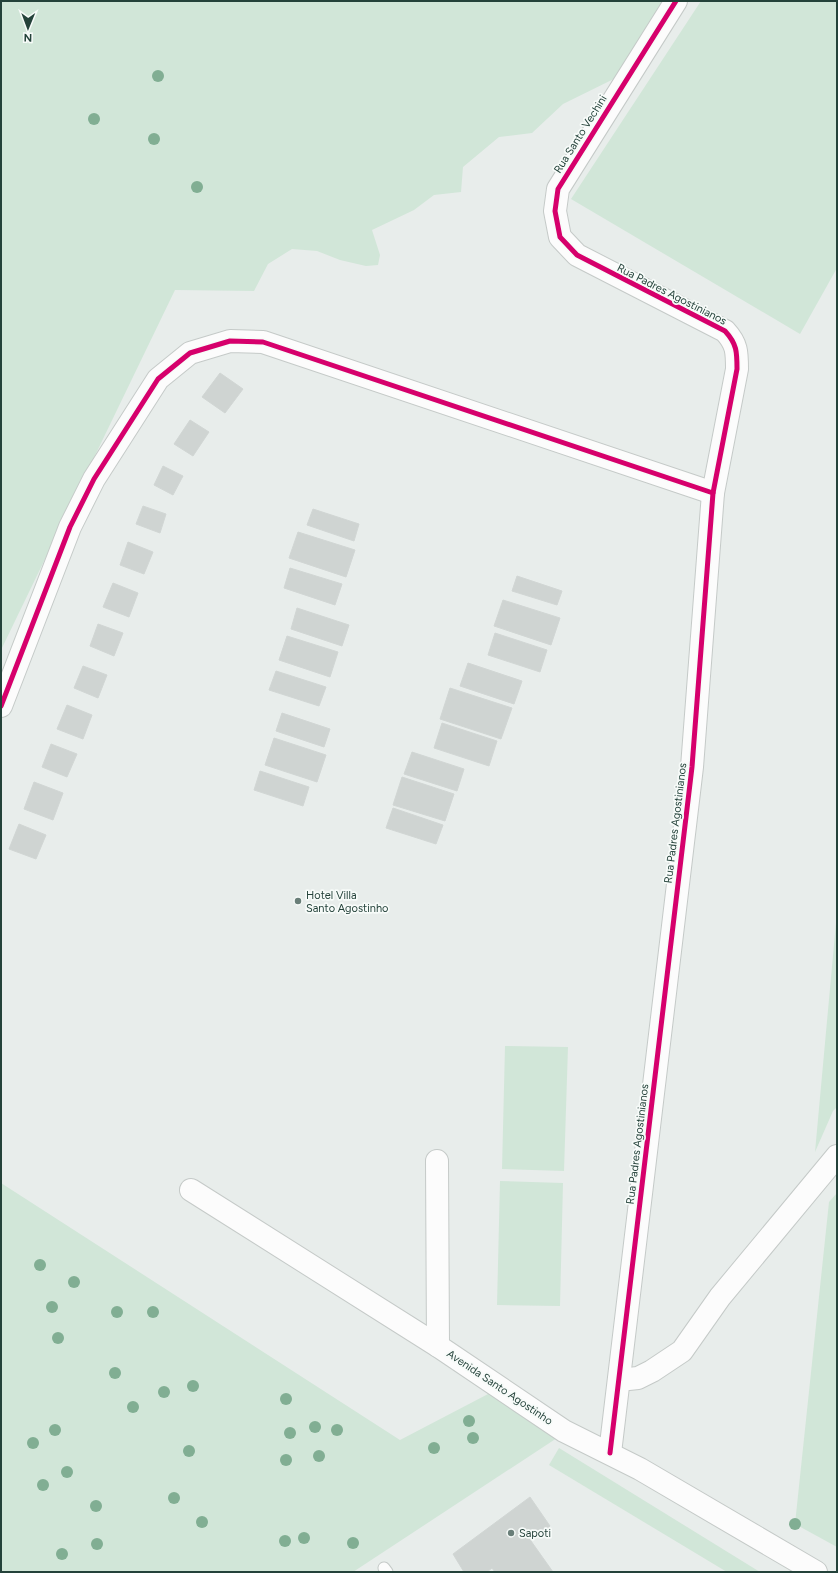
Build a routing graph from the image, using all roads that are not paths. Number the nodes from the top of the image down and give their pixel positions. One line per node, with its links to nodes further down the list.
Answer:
1 (676, 1): 2 (street, Rua Santo Vechini)
2 (606, 271): 3 (street, Rua Padres Agostinianos)
3 (713, 493): 4 (street); 9 (street, Rua Padres Agostinianos)
4 (1, 706)
5 (837, 1156): 9 (street)
6 (437, 1161): 8 (street)
7 (191, 1190): 8 (street, Avenida Santo Agostinho)
8 (438, 1346): 10 (street, Avenida Santo Agostinho)
9 (619, 1380): 10 (street, Rua Padres Agostinianos)
10 (610, 1453): 11 (street, Avenida Santo Agostinho)
11 (816, 1572)

